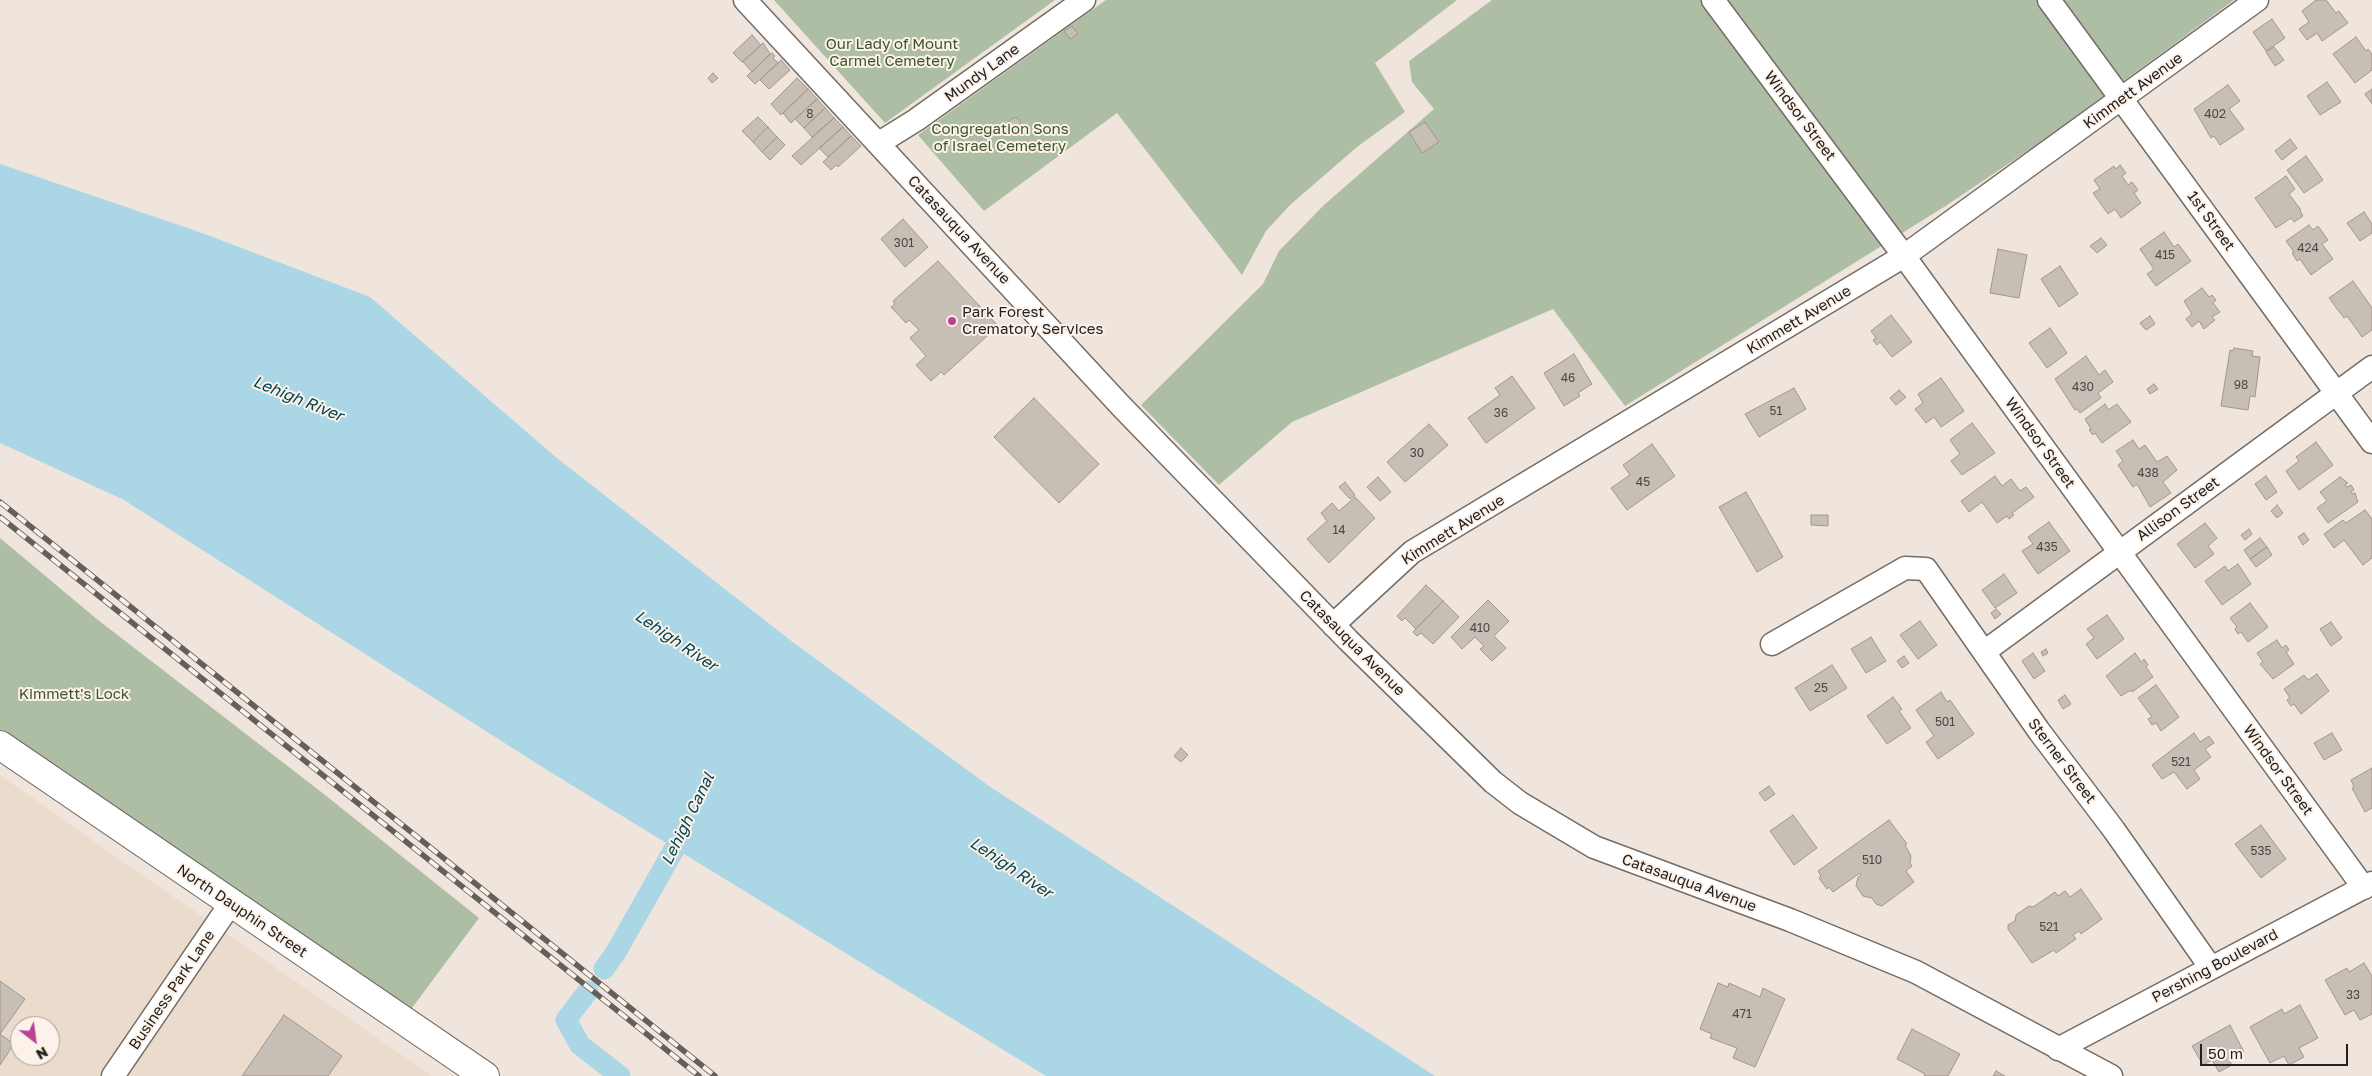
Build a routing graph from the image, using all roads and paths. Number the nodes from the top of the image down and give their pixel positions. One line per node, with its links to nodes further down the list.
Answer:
1 (744, 0): 7 (street, Catasauqua Avenue)
2 (1084, 0): 7 (street, Mundy Lane)
3 (1713, 0): 8 (street, Windsor Street)
4 (2049, 0): 6 (street, 1st Street)
5 (2257, 0): 6 (street, Kimmett Avenue)
6 (2122, 99): 8 (street, Kimmett Avenue); 10 (street, 1st Street)
7 (879, 143): 13 (street, Catasauqua Avenue)
8 (1904, 256): 12 (street, Windsor Street); 13 (street, Kimmett Avenue)
9 (2372, 366): 10 (street, Allison Street)
10 (2336, 393): 11 (street, 1st Street); 12 (street, Allison Street)
11 (2372, 442)
12 (2119, 552): 15 (street, Allison Street); 17 (street, Windsor Street)
13 (1333, 625): 20 (street, Catasauqua Avenue)
14 (1772, 644): 15 (street, Sterner Street)
15 (1984, 652): 19 (street, Sterner Street)
16 (0, 744): 18 (street, North Dauphin Street)
17 (2368, 885): 19 (street, Pershing Boulevard)
18 (231, 903): 21 (street, Business Park Lane); 22 (street, North Dauphin Street)
19 (2211, 968): 20 (street, Pershing Boulevard)
20 (2058, 1049): 23 (street, Catasauqua Avenue)
21 (113, 1076)
22 (485, 1076)
23 (2111, 1076)

